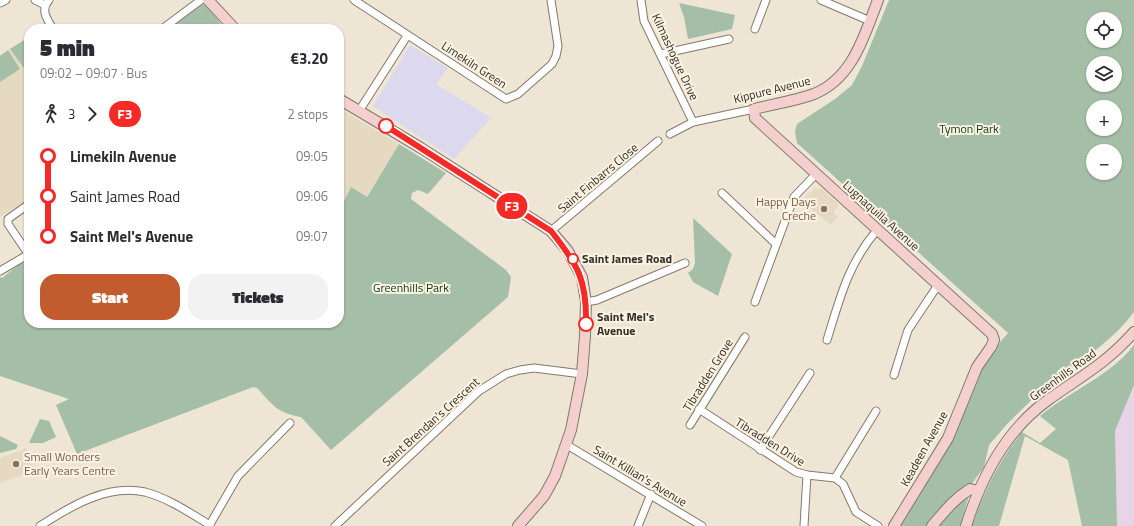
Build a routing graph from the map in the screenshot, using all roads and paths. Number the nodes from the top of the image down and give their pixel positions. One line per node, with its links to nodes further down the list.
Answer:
1 (6, 0): 11 (street)
2 (35, 0): 12 (street)
3 (201, 0): 15 (street)
4 (208, 0): 16 (street)
5 (354, 0): 18 (street, Limekiln Green)
6 (551, 0): 18 (street, Limekiln Green)
7 (641, 0): 20 (street, Kilmashogue Drive)
8 (766, 0): 17 (street)
9 (821, 0): 13 (street)
10 (878, 0): 13 (street, Kippure Avenue)
11 (0, 2)
12 (47, 3): 14 (street)
13 (870, 21): 22 (street, Kippure Avenue)
14 (50, 24)
15 (169, 24)
16 (230, 24)
17 (755, 29)
18 (408, 36): 23 (street)
19 (729, 39): 20 (street)
20 (661, 54): 24 (street, Kilmashogue Drive)
21 (344, 102): 23 (street)
22 (754, 109): 24 (street, Kippure Avenue); 27 (street, Lugnaquilla Avenue)
23 (359, 111): 31 (street)
24 (693, 122): 25 (street, Kippure Avenue)
25 (670, 134)
26 (658, 141): 31 (street, Saint Finbarrs Close)
27 (816, 174): 30 (street, Lugnaquilla Avenue); 32 (street)
28 (722, 193): 32 (street)
29 (24, 207): 33 (street)
30 (877, 230): 37 (street, Lugnaquilla Avenue); 42 (street)
31 (551, 231): 38 (street)
32 (776, 244): 39 (street)
33 (24, 247)
34 (24, 257): 36 (street)
35 (685, 263): 38 (street)
36 (0, 271)
37 (938, 285): 43 (street, Lugnaquilla Avenue); 46 (street)
38 (586, 302): 45 (street)
39 (755, 302)
40 (1134, 332): 55 (street, Greenhills Road)
41 (745, 337): 47 (street, Tibradden Grove)
42 (826, 340)
43 (994, 340): 65 (street, Keadeen Avenue)
44 (810, 373): 52 (street)
45 (582, 374): 51 (street); 59 (street, Saint Brendan's Crescent)
46 (894, 375)
47 (699, 409): 50 (street, Tibradden Grove); 52 (street, Tibradden Drive)
48 (876, 411): 54 (street)
49 (290, 423): 57 (street)
50 (690, 425)
51 (567, 445): 56 (street, Saint Killian's Avenue); 60 (street)
52 (760, 450): 53 (street, Tibradden Drive)
53 (807, 475): 54 (street, Tibradden Drive); 63 (street)
54 (835, 478): 64 (street)
55 (978, 491): 66 (street); 67 (street, Greenhills Road)
56 (652, 494): 61 (street); 62 (street, Saint Killian's Avenue)
57 (210, 525): 58 (street)
58 (40, 526)
59 (335, 526)
60 (518, 526)
61 (638, 526)
62 (702, 526)
63 (804, 526)
64 (878, 526)
65 (894, 526)
66 (932, 526)
67 (966, 526)

